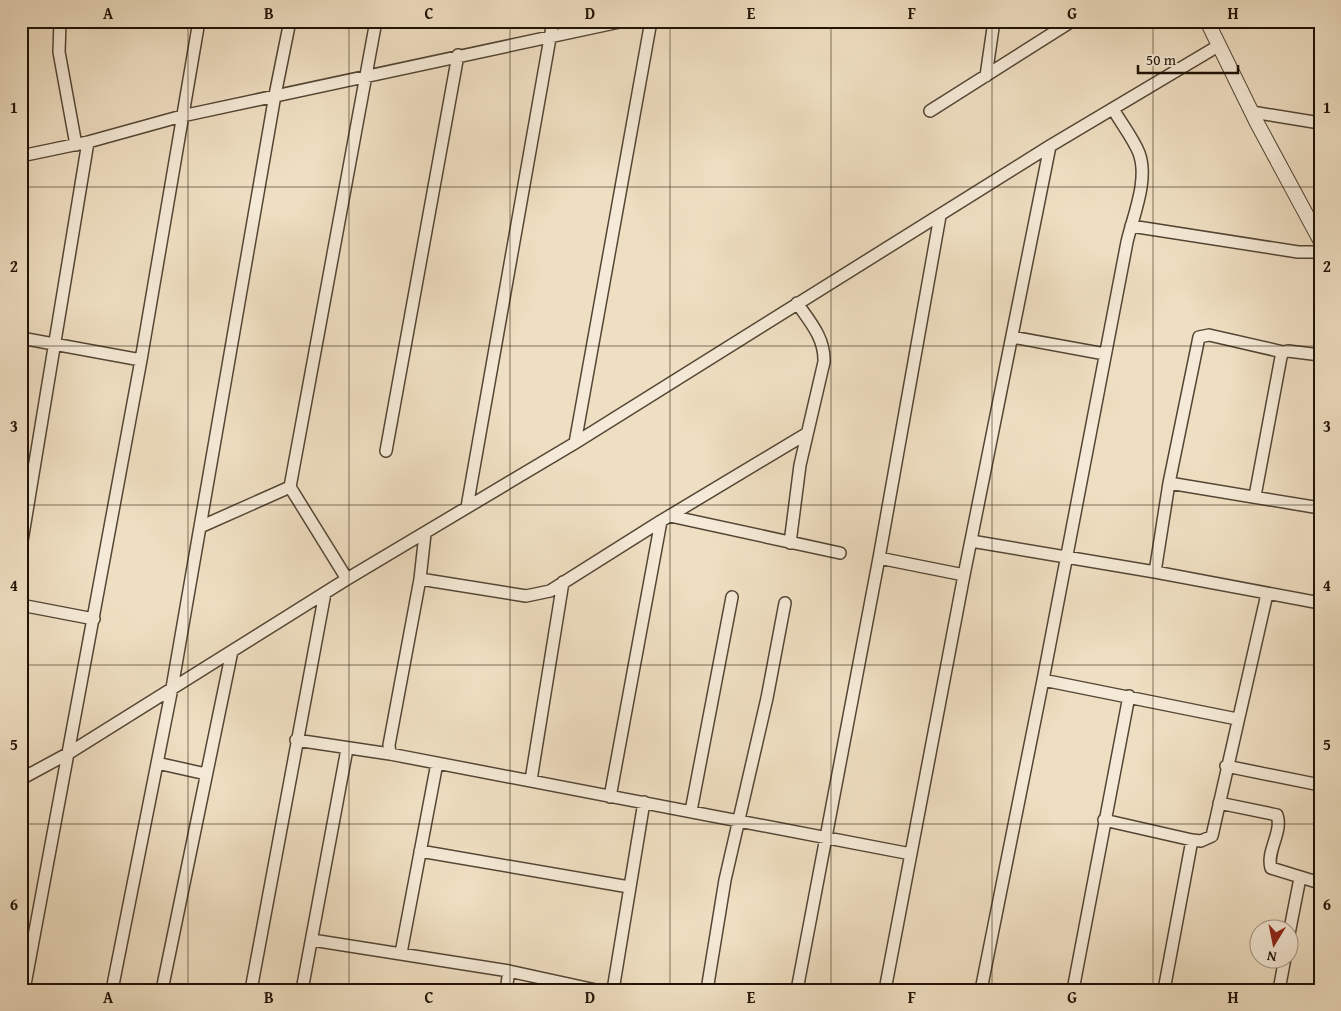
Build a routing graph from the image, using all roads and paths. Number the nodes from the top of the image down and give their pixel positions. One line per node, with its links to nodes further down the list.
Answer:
1 (60, 21): 23 (street)
2 (199, 21): 20 (street)
3 (290, 21): 16 (street)
4 (376, 21): 14 (street)
5 (624, 21): 11 (street)
6 (651, 21): 39 (street)
7 (994, 21): 15 (street)
8 (1072, 21): 15 (street)
9 (1207, 21): 12 (street)
10 (550, 22): 11 (street)
11 (550, 38): 13 (street); 44 (street)
12 (1218, 46): 17 (street); 19 (street)
13 (458, 55): 14 (street); 40 (street)
14 (366, 75): 16 (street); 42 (street)
15 (986, 76): 18 (street)
16 (275, 95): 20 (street); 47 (street)
17 (1113, 109): 24 (street); 27 (street)
18 (930, 111)
19 (1252, 112): 21 (street); 28 (street)
20 (182, 116): 22 (street); 37 (street)
21 (1320, 123)
22 (88, 142): 23 (street); 33 (street)
23 (76, 145): 25 (street)
24 (1050, 146): 26 (street); 31 (street)
25 (21, 156)
26 (940, 216): 30 (street); 53 (street)
27 (1131, 226): 29 (street); 35 (street)
28 (1320, 240)
29 (1320, 252)
30 (798, 303): 38 (street); 39 (street)
31 (1012, 337): 35 (street); 49 (street)
32 (21, 338): 33 (street)
33 (57, 344): 37 (street); 51 (street)
34 (1284, 352): 36 (street); 41 (street); 43 (street)
35 (1105, 354): 54 (street)
36 (1320, 355)
37 (142, 360): 66 (street)
38 (806, 434): 46 (street); 50 (street)
39 (575, 442): 44 (street)
40 (386, 451)
41 (1169, 482): 43 (street); 55 (street)
42 (290, 487): 47 (street); 57 (street)
43 (1255, 496): 45 (street)
44 (467, 507): 48 (street)
45 (1320, 508)
46 (665, 519): 50 (street); 59 (street); 83 (street)
47 (200, 527): 69 (street)
48 (425, 534): 57 (street); 58 (street)
49 (971, 541): 54 (street); 56 (street)
50 (790, 543): 52 (street)
51 (21, 547)
52 (840, 553)
53 (880, 558): 56 (street); 89 (street)
54 (1066, 558): 55 (street); 68 (street)
55 (1155, 572): 61 (street)
56 (964, 576): 92 (street)
57 (347, 579): 60 (street)
58 (420, 579): 59 (street); 75 (street)
59 (563, 582): 81 (street)
60 (324, 593): 67 (street); 72 (street)
61 (1266, 594): 63 (street); 71 (street)
62 (732, 597): 86 (street)
63 (1320, 603)
64 (785, 604): 87 (street)
65 (21, 605): 66 (street)
66 (94, 620): 74 (street)
67 (232, 650): 69 (street); 79 (street)
68 (1043, 680): 70 (street); 112 (street)
69 (172, 688): 74 (street); 76 (street)
70 (1129, 696): 71 (street); 88 (street)
71 (1237, 719): 78 (street)
72 (296, 740): 73 (street); 104 (street)
73 (347, 749): 75 (street); 97 (street)
74 (69, 753): 80 (street); 101 (street)
75 (390, 754): 77 (street)
76 (157, 763): 79 (street); 102 (street)
77 (437, 763): 81 (street); 91 (street)
78 (1226, 766): 82 (street); 85 (street)
79 (206, 774): 103 (street)
80 (21, 779)
81 (531, 780): 83 (street)
82 (1320, 785)
83 (610, 797): 84 (street)
84 (644, 802): 86 (street); 95 (street)
85 (1219, 804): 90 (street); 93 (street)
86 (691, 811): 87 (street)
87 (740, 820): 89 (street); 109 (street)
88 (1104, 820): 90 (street); 113 (street)
89 (825, 838): 92 (street); 110 (street)
90 (1192, 840): 114 (street)
91 (420, 852): 95 (street); 98 (street)
92 (911, 854): 111 (street)
93 (1300, 878): 94 (street); 96 (street)
94 (1320, 883)
95 (629, 887): 108 (street)
96 (1292, 918)
97 (312, 940): 98 (street); 105 (street)
98 (401, 953): 100 (street)
99 (1283, 968): 115 (street)
100 (509, 971): 106 (street); 107 (street)
101 (24, 990)
102 (112, 990)
103 (162, 990)
104 (251, 990)
105 (302, 990)
106 (506, 990)
107 (596, 990)
108 (613, 990)
109 (707, 990)
110 (797, 990)
111 (885, 990)
112 (980, 990)
113 (1073, 990)
114 (1164, 990)
115 (1279, 990)

